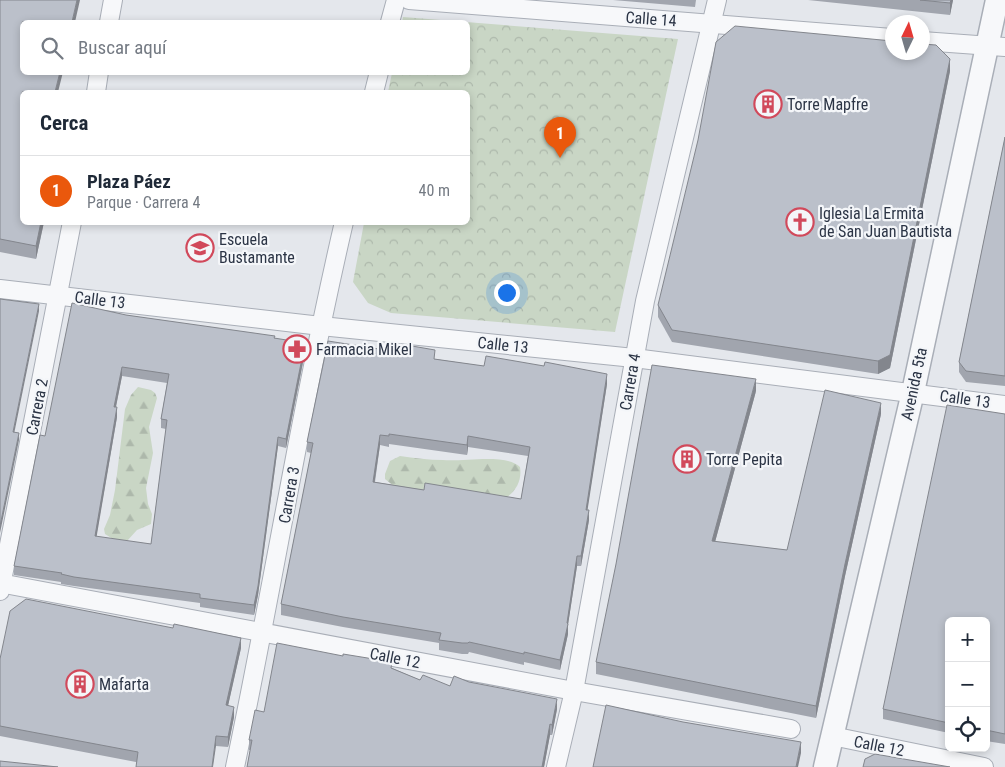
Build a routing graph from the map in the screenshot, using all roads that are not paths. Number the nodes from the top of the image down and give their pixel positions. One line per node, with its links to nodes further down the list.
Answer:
1 (113, 0): 6 (street)
2 (396, 0): 7 (street)
3 (409, 0): 8 (street, Calle 14)
4 (716, 0): 8 (street, Carrera 4)
5 (997, 0): 11 (street, Avenida 5ta)
6 (108, 20)
7 (391, 20)
8 (711, 23): 9 (street, Calle 14); 21 (street, Carrera 4)
9 (885, 37)
10 (930, 42): 11 (street)
11 (995, 47): 22 (street, Avenida 5ta)
12 (99, 75): 14 (street)
13 (378, 75): 15 (street)
14 (96, 90)
15 (374, 90)
16 (71, 225): 19 (street, Carrera 2)
17 (343, 225): 20 (street, Carrera 3)
18 (0, 289): 19 (street, Calle 13)
19 (59, 296): 20 (street, Calle 13); 24 (street, Carrera 2)
20 (321, 326): 21 (street, Calle 13); 25 (street, Carrera 3)
21 (634, 358): 22 (street, Calle 13); 26 (street, Carrera 4)
22 (913, 392): 23 (street, Calle 13); 28 (street, Avenida 5ta)
23 (1005, 405)
24 (1, 585): 25 (street, Calle 12)
25 (263, 633): 26 (street, Calle 12); 29 (street, Carrera 3)
26 (574, 691): 27 (street, Calle 12); 30 (street, Carrera 4)
27 (790, 729)
28 (832, 736): 31 (street, Avenida 5ta); 32 (street, Calle 12)
29 (235, 767)
30 (556, 767)
31 (825, 767)
32 (984, 767)

